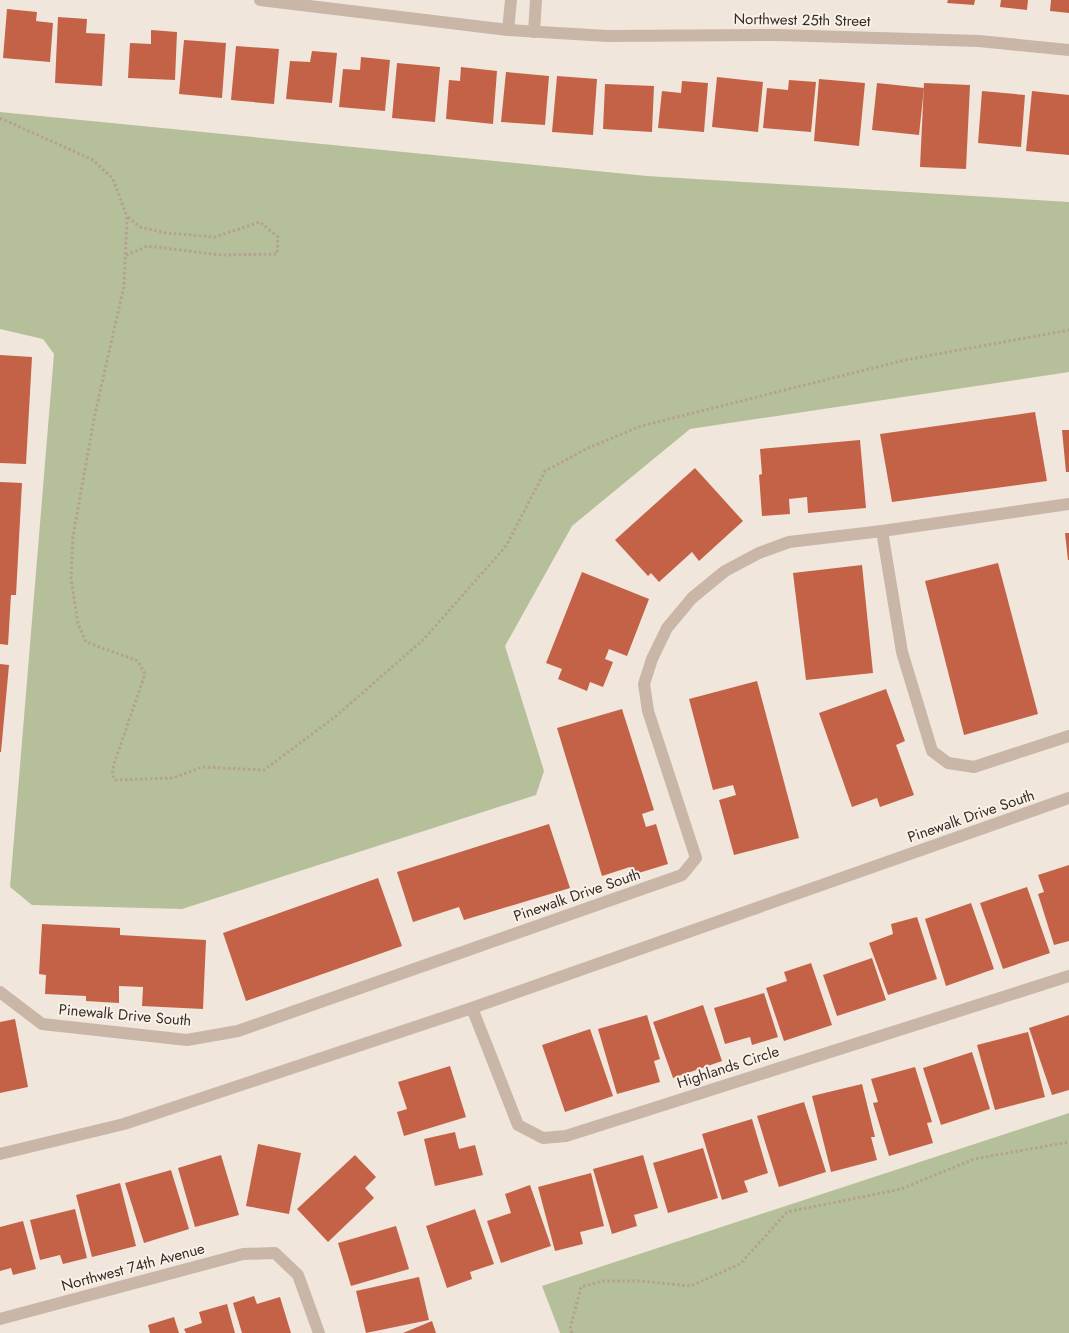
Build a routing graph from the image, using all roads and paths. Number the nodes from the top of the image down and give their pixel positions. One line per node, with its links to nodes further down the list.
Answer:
1 (260, 0): 4 (street, Northwest 25th Street)
2 (511, 0): 4 (street)
3 (536, 0): 5 (street)
4 (508, 30): 5 (street, Northwest 25th Street)
5 (534, 32): 6 (street, Northwest 25th Street)
6 (1069, 50)
7 (0, 118): 8 (path)
8 (127, 217): 9 (path); 9 (path)
9 (126, 255): 10 (path)
10 (1069, 330)
11 (1069, 504): 12 (street, Pinewalk Drive South)
12 (882, 531): 13 (street); 16 (street, Pinewalk Drive South)
13 (1069, 736)
14 (1069, 798): 17 (street, Pinewalk Drive South)
15 (1069, 976): 17 (street, Highlands Circle)
16 (0, 992)
17 (472, 1008): 19 (street, Pinewalk Drive South)
18 (1069, 1142): 22 (path)
19 (0, 1154)
20 (0, 1319): 21 (street, Northwest 74th Avenue)
21 (319, 1333)
22 (572, 1333)

